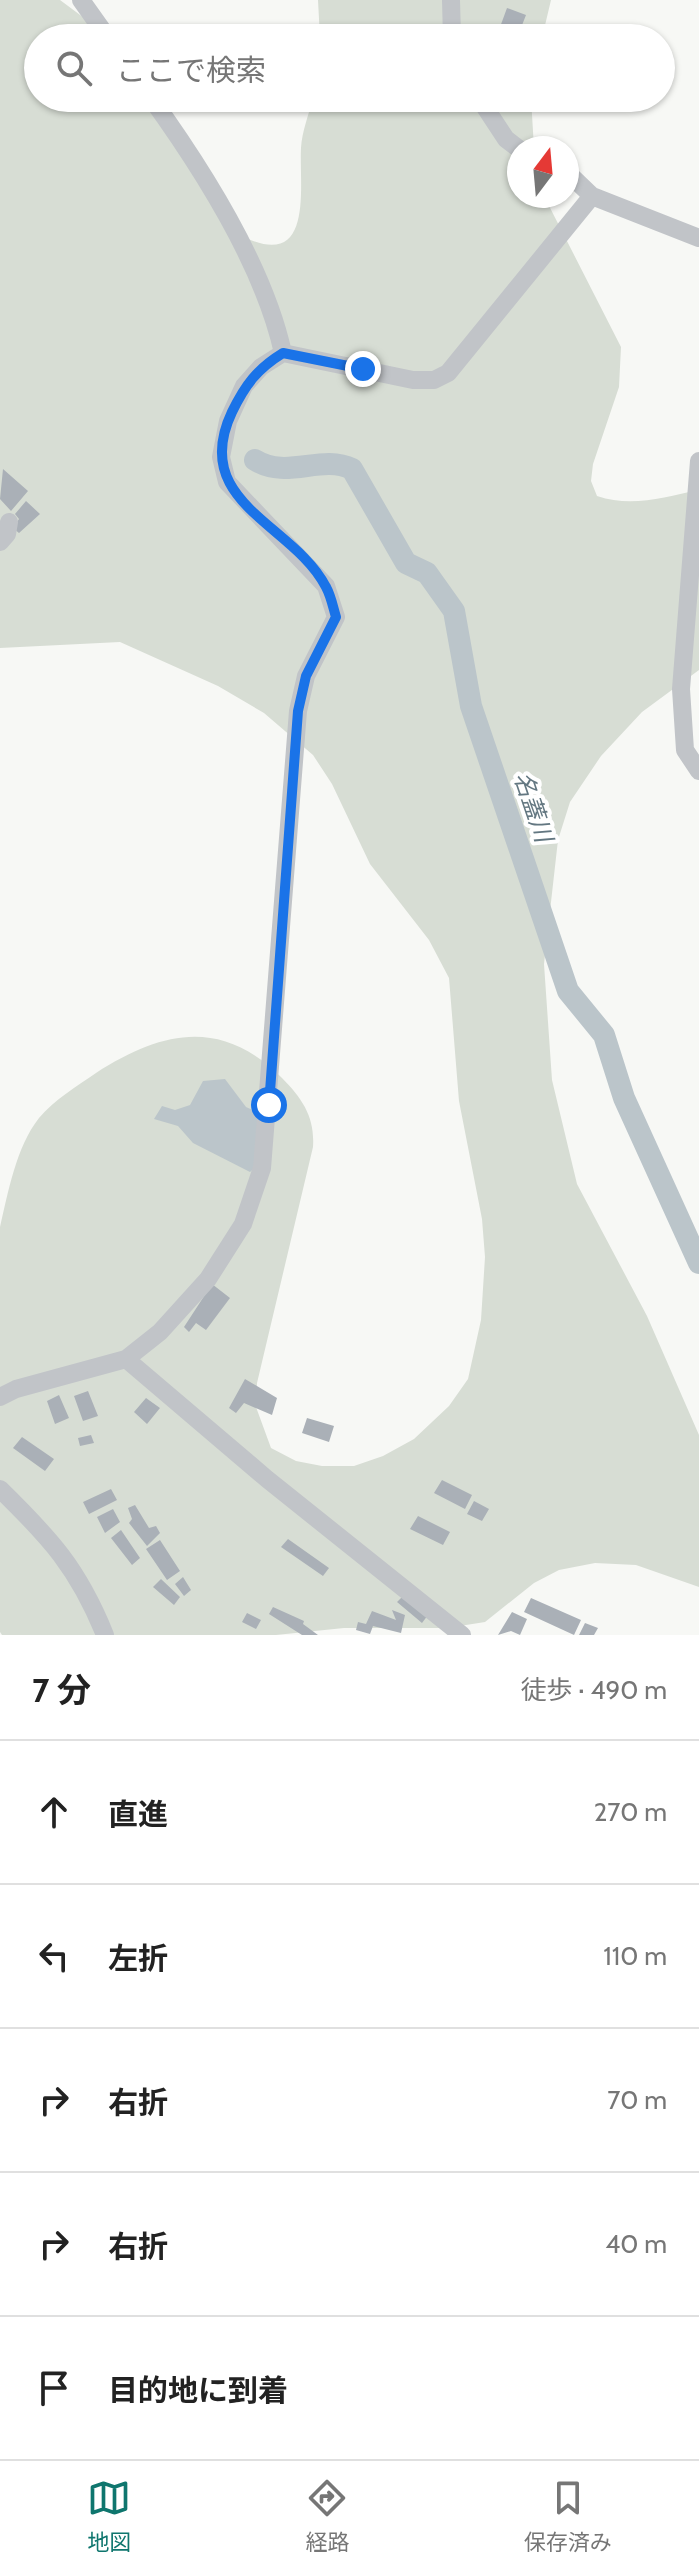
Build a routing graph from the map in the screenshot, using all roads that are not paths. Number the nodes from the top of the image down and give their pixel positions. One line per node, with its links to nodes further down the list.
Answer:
1 (81, 0): 3 (street)
2 (451, 0): 4 (street)
3 (98, 24)
4 (452, 24)
5 (161, 112): 11 (street)
6 (488, 112): 7 (street)
7 (507, 140)
8 (579, 184): 9 (street)
9 (592, 196): 10 (street); 11 (street)
10 (699, 238)
11 (283, 353): 16 (street)
12 (699, 461): 15 (street)
13 (9, 522): 14 (street)
14 (0, 542)
15 (699, 771)
16 (126, 1359): 17 (street); 20 (street)
17 (0, 1397)
18 (0, 1489): 19 (street)
19 (105, 1635)
20 (462, 1635)

